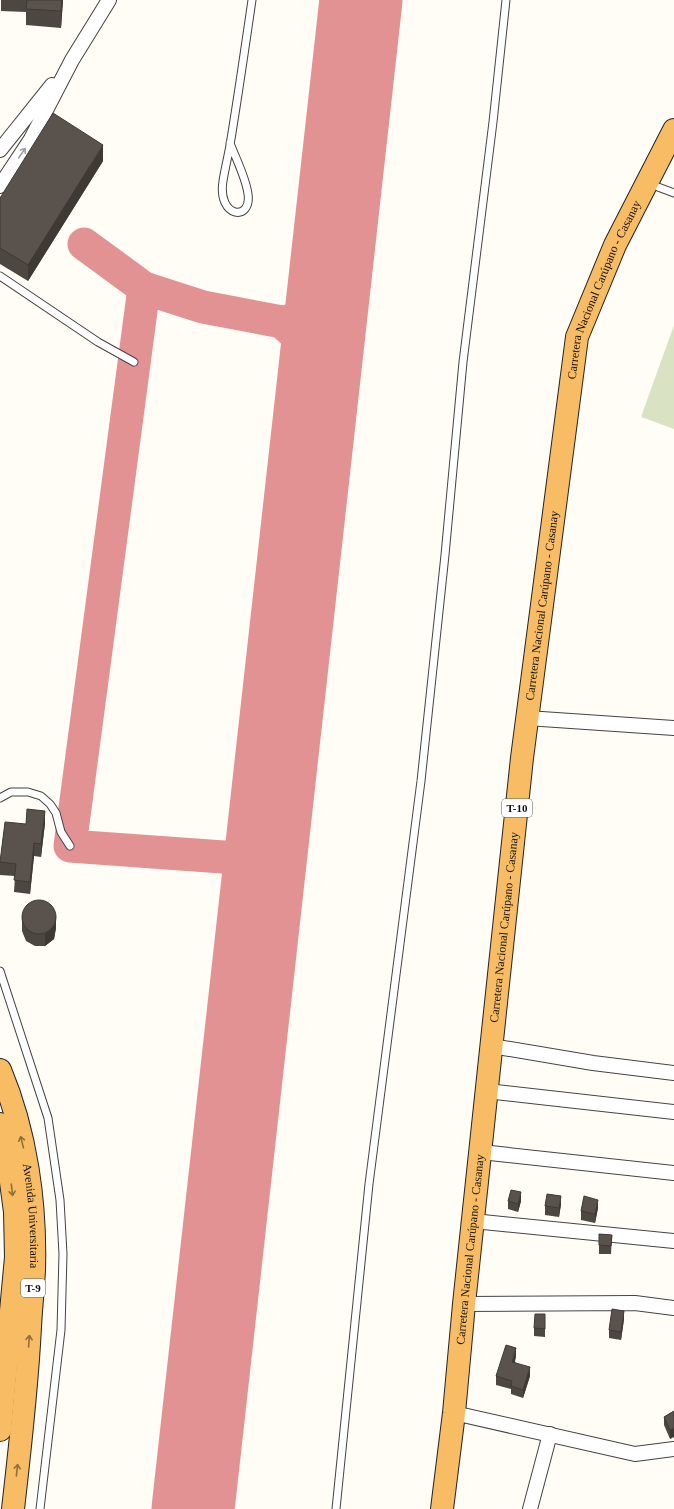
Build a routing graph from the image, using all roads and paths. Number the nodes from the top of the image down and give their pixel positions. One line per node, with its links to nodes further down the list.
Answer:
1 (109, 0): 4 (street)
2 (252, 0): 6 (lane)
3 (506, 0): 36 (lane)
4 (72, 60): 7 (street); 9 (street, one-way to 4)
5 (674, 130): 8 (highway, Carretera Nacional Carúpano - Casanay / T-10)
6 (230, 143): 6 (lane)
7 (0, 150)
8 (646, 183): 10 (lane); 13 (highway, Carretera Nacional Carúpano - Casanay / T-10)
9 (0, 186)
10 (674, 193)
11 (1, 280): 12 (lane)
12 (134, 362)
13 (527, 718): 14 (street); 18 (highway, Carretera Nacional Carúpano - Casanay / T-10)
14 (674, 728)
15 (0, 798): 16 (lane)
16 (70, 846)
17 (0, 971): 35 (lane)
18 (492, 1046): 20 (street); 21 (highway, Carretera Nacional Carúpano - Casanay / T-10)
19 (0, 1070): 34 (highway, Avenida Universitaria / T-9, one-way to 19)
20 (674, 1073)
21 (487, 1091): 22 (street); 24 (highway, Carretera Nacional Carúpano - Casanay / T-10)
22 (674, 1112)
23 (0, 1124): 31 (highway, Avenida Universitaria / T-9, one-way to 31)
24 (481, 1152): 25 (street); 26 (highway, Carretera Nacional Carúpano - Casanay / T-10)
25 (674, 1173)
26 (473, 1221): 27 (street); 28 (highway, Carretera Nacional Carúpano - Casanay / T-10)
27 (674, 1241)
28 (464, 1304): 29 (street); 30 (highway, Carretera Nacional Carúpano - Casanay / T-10)
29 (674, 1308)
30 (454, 1413): 32 (street); 37 (highway, Carretera Nacional Carúpano - Casanay / T-10)
31 (0, 1430)
32 (550, 1434): 33 (street); 38 (street)
33 (674, 1449)
34 (13, 1509)
35 (40, 1509)
36 (336, 1509)
37 (442, 1509)
38 (530, 1509)

